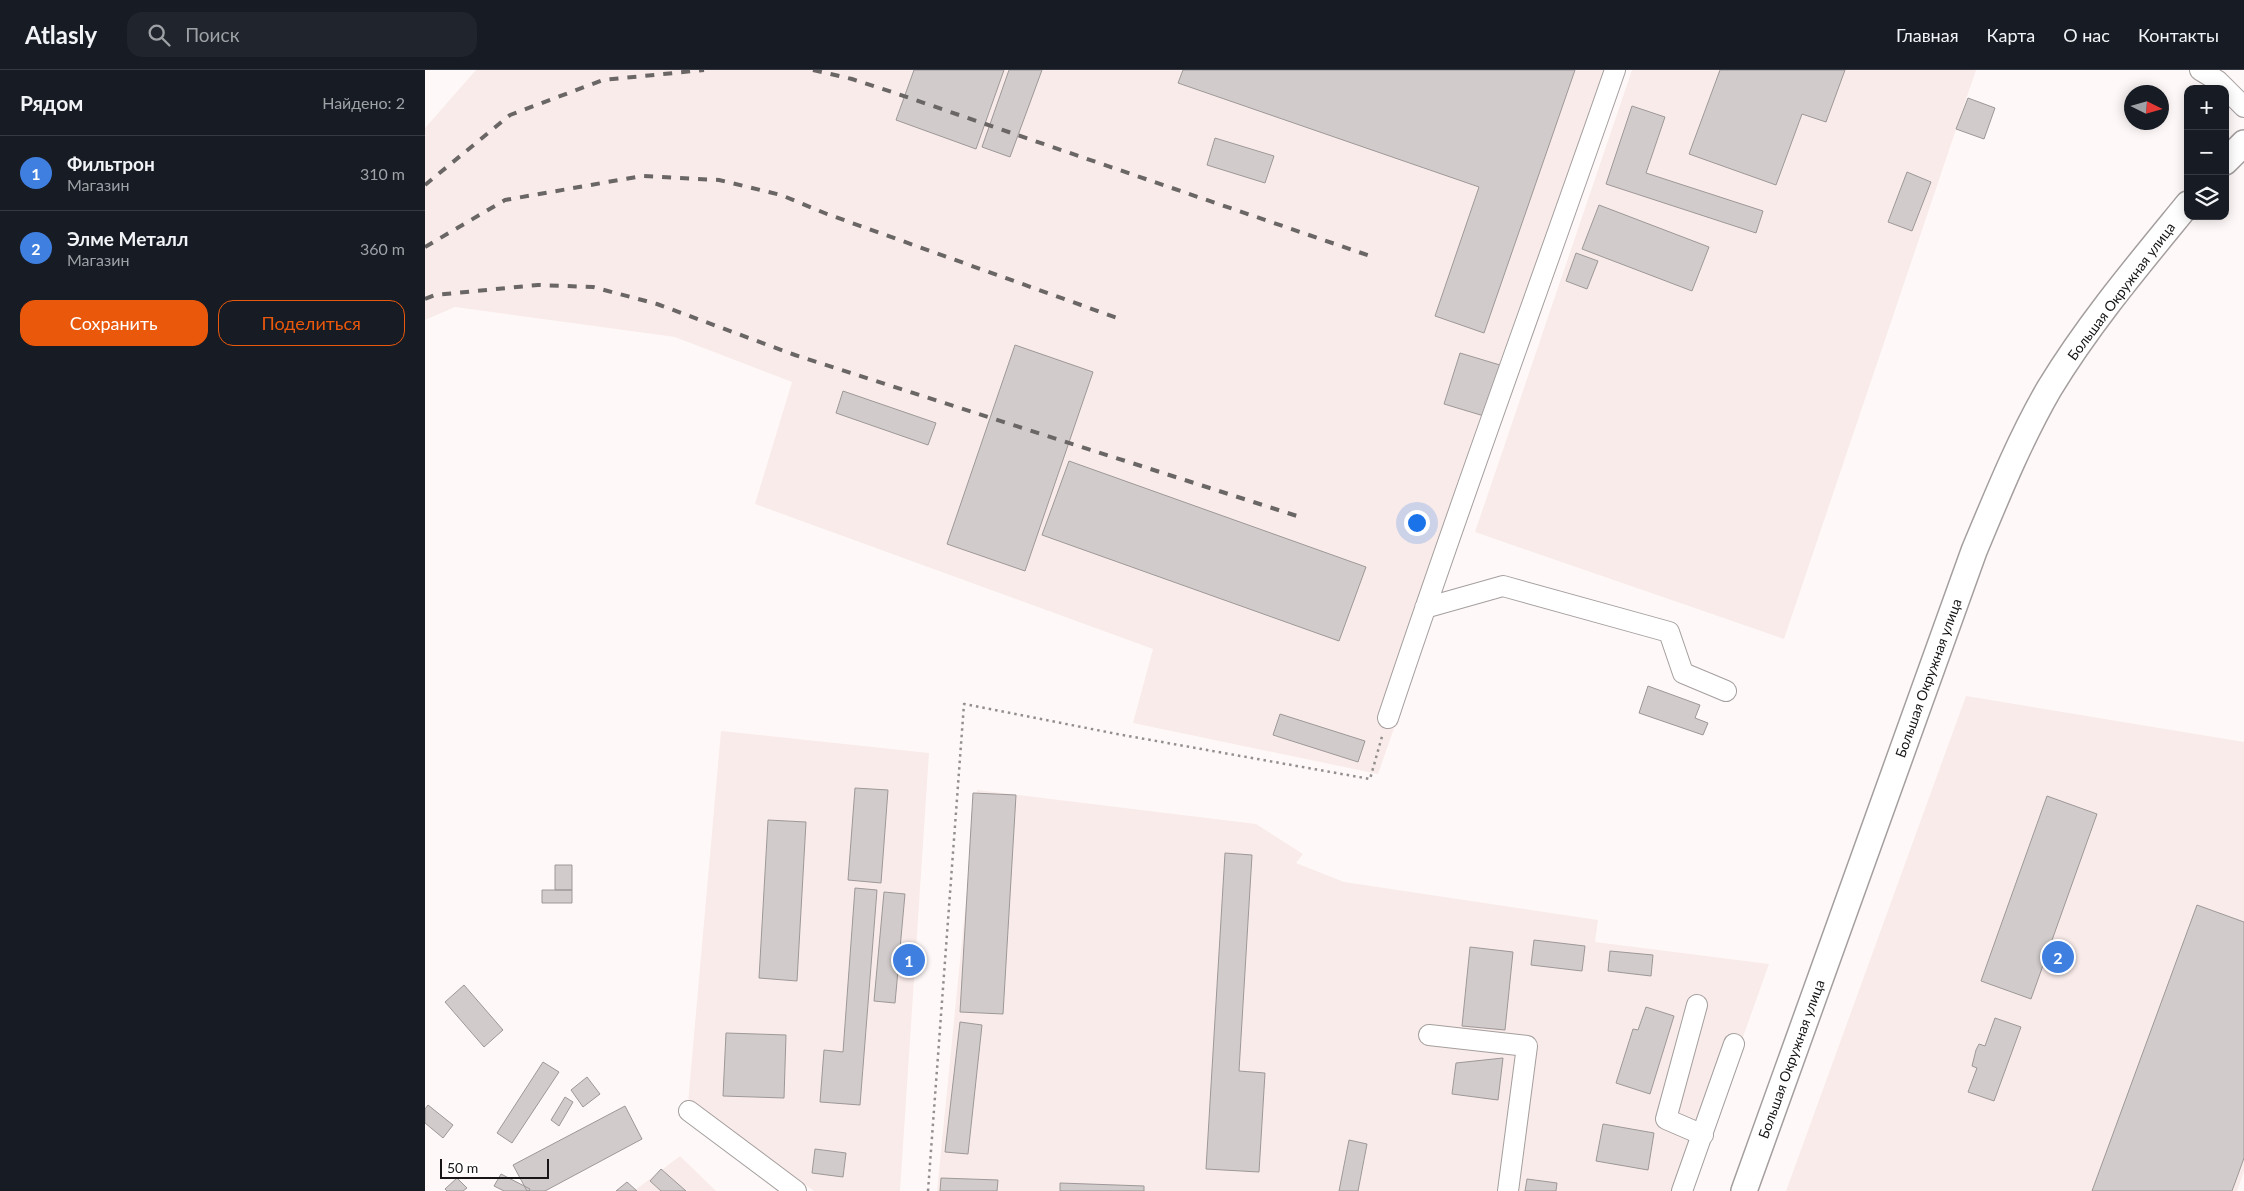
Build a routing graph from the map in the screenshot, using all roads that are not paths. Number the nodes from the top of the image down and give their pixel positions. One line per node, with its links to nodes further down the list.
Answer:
1 (1615, 70): 7 (street)
2 (2200, 70): 3 (street)
3 (2241, 100)
4 (2244, 143): 5 (main road)
5 (2229, 158)
6 (2184, 209): 18 (main road, Большая Окружная улица)
7 (1425, 608): 8 (street); 9 (street)
8 (1726, 691)
9 (1388, 718)
10 (1697, 1005): 14 (street)
11 (1429, 1035): 16 (street)
12 (1734, 1044): 14 (street)
13 (689, 1111): 15 (street)
14 (1703, 1135): 17 (street)
15 (796, 1191)
16 (1508, 1191)
17 (1682, 1191)
18 (1744, 1191)

